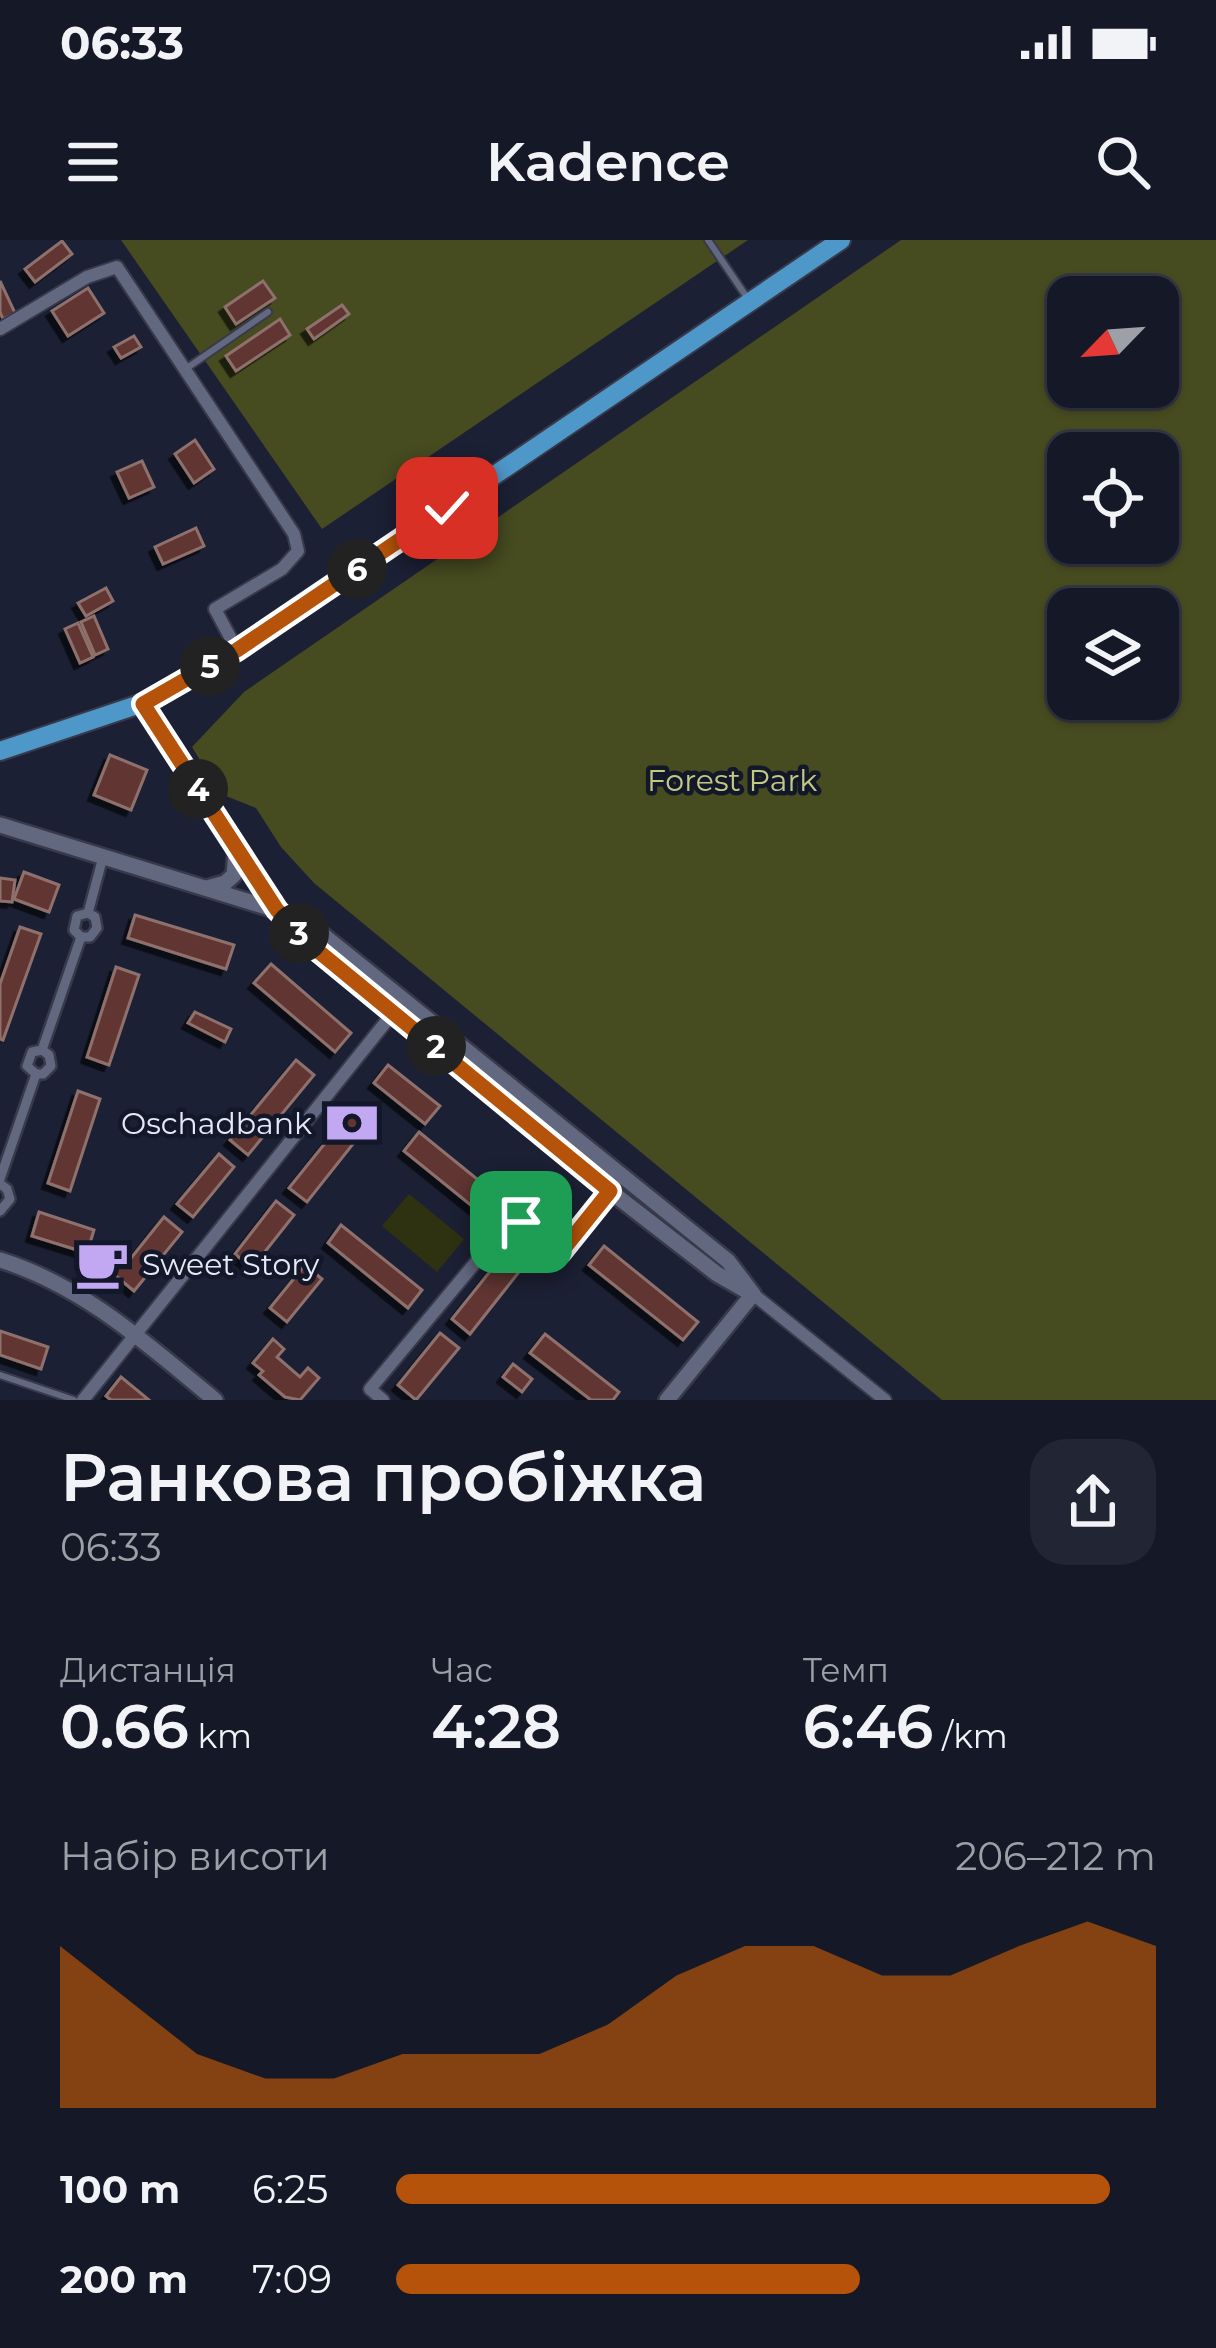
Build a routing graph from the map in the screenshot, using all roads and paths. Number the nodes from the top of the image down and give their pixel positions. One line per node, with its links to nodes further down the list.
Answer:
1 (708, 240): 3 (lane)
2 (841, 240): 3 (main road)
3 (750, 302): 7 (main road)
4 (268, 312): 6 (lane)
5 (0, 329): 6 (street)
6 (185, 370): 7 (street)
7 (237, 650): 8 (main road)
8 (143, 704): 9 (main road); 11 (street)
9 (0, 751)
10 (0, 825): 12 (street)
11 (236, 850): 13 (street); 14 (street)
12 (103, 857): 13 (street); 15 (street)
13 (207, 888): 14 (street)
14 (277, 910): 17 (street)
15 (88, 914): 16 (street); 16 (street)
16 (81, 937): 18 (street)
17 (400, 1005): 21 (street); 24 (street); 25 (street)
18 (42, 1050): 19 (street); 19 (street)
19 (36, 1074): 20 (street)
20 (0, 1181): 22 (street)
21 (610, 1191): 24 (street); 29 (street)
22 (0, 1211)
23 (0, 1260): 25 (street)
24 (753, 1294): 30 (street); 31 (street)
25 (134, 1332): 27 (street); 28 (street)
26 (0, 1375): 27 (lane)
27 (78, 1400)
28 (214, 1400)
29 (383, 1400)
30 (667, 1400)
31 (885, 1400)

